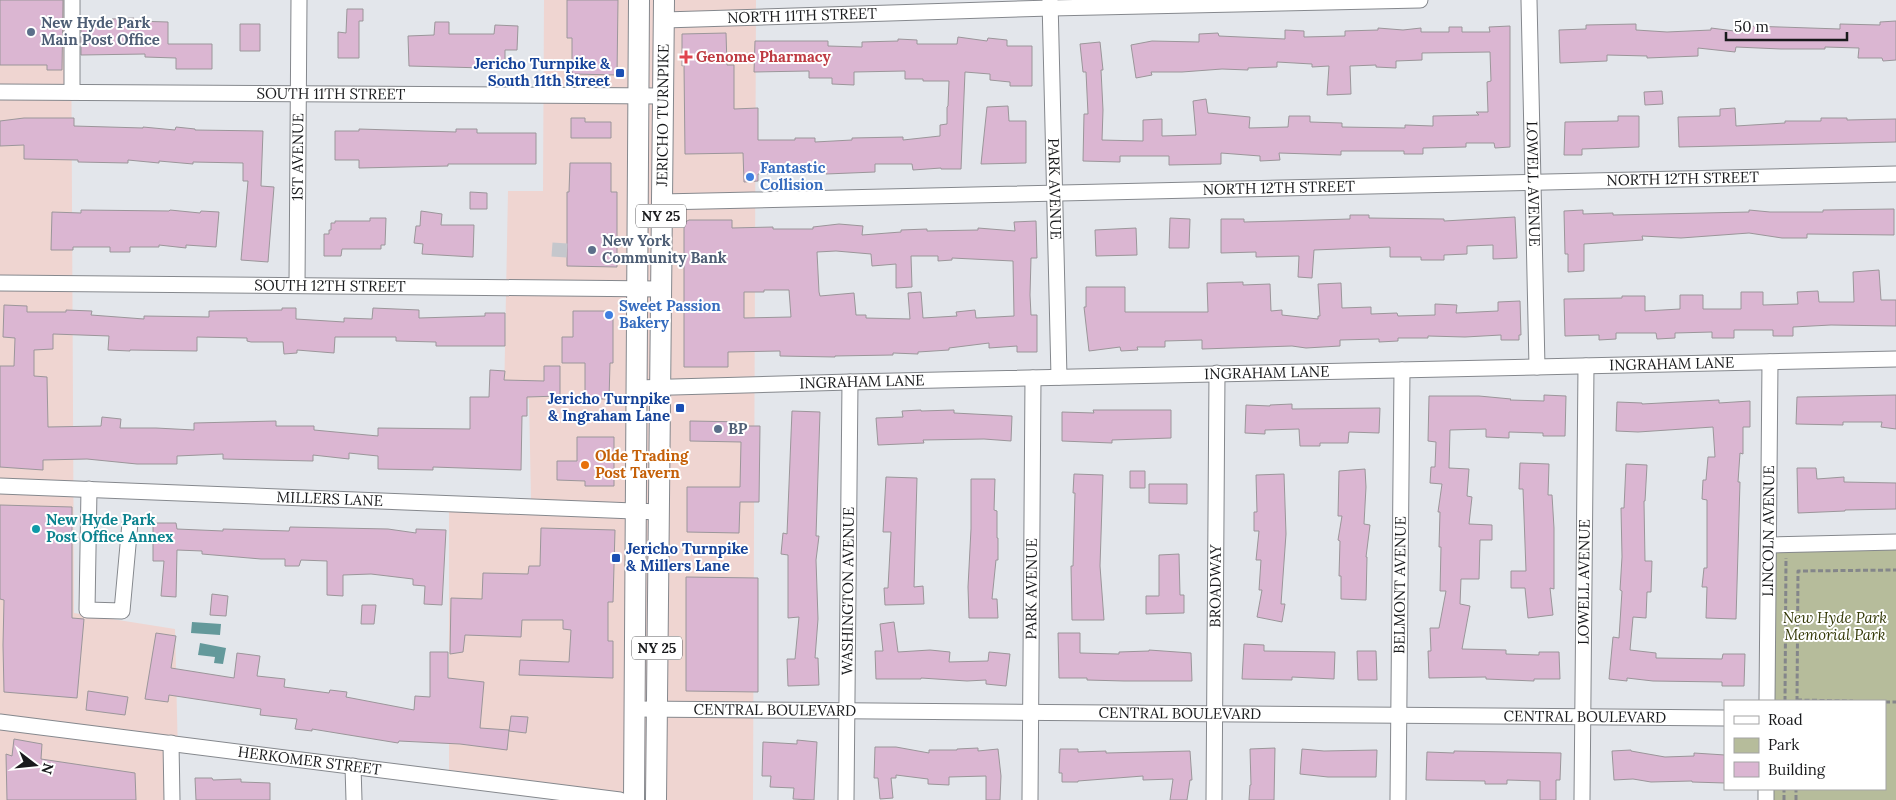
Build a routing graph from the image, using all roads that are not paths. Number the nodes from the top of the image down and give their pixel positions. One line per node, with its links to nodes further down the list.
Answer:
1 (72, 0): 10 (street)
2 (299, 0): 11 (street, 1ST AVENUE)
3 (639, 0): 12 (main road, JERICHO TURNPIKE / NY 25)
4 (664, 0): 8 (main road, JERICHO TURNPIKE / NY 25)
5 (1420, 0): 7 (street, NORTH 11TH STREET)
6 (1529, 0): 16 (street, LOWELL AVENUE)
7 (1051, 4): 8 (street, NORTH 11TH STREET); 17 (street, PARK AVENUE)
8 (664, 20): 13 (main road, JERICHO TURNPIKE / NY 25)
9 (0, 92): 10 (street, SOUTH 11TH STREET)
10 (72, 92): 11 (street, SOUTH 11TH STREET)
11 (299, 94): 12 (street, SOUTH 11TH STREET); 20 (street, 1ST AVENUE)
12 (638, 95): 13 (street, SOUTH 11TH STREET); 14 (main road, JERICHO TURNPIKE / NY 25)
13 (662, 96): 18 (main road, JERICHO TURNPIKE / NY 25)
14 (638, 146): 18 (main road); 21 (main road, JERICHO TURNPIKE / NY 25)
15 (1896, 174): 16 (street, NORTH 12TH STREET)
16 (1534, 182): 17 (street, NORTH 12TH STREET); 26 (street, LOWELL AVENUE)
17 (1055, 192): 18 (street, NORTH 12TH STREET); 29 (street, PARK AVENUE)
18 (661, 202): 22 (main road, JERICHO TURNPIKE / NY 25)
19 (0, 283): 20 (street, SOUTH 12TH STREET)
20 (297, 285): 21 (street, SOUTH 12TH STREET)
21 (638, 289): 22 (street, SOUTH 12TH STREET); 33 (main road, JERICHO TURNPIKE / NY 25)
22 (660, 289): 32 (main road, JERICHO TURNPIKE / NY 25)
23 (1896, 359): 24 (street, INGRAHAM LANE)
24 (1770, 362): 25 (street, INGRAHAM LANE); 40 (street, LINCOLN AVENUE)
25 (1586, 366): 26 (street, INGRAHAM LANE); 48 (street, LOWELL AVENUE)
26 (1537, 367): 27 (street, INGRAHAM LANE)
27 (1402, 370): 28 (street, INGRAHAM LANE); 47 (street, BELMONT AVENUE)
28 (1218, 374): 29 (street, INGRAHAM LANE); 46 (street, BROADWAY)
29 (1059, 377): 30 (street, INGRAHAM LANE)
30 (1033, 378): 31 (street, INGRAHAM LANE); 45 (street, PARK AVENUE)
31 (850, 382): 32 (street, INGRAHAM LANE); 44 (street, WASHINGTON AVENUE)
32 (660, 387): 33 (street, INGRAHAM LANE); 37 (main road, JERICHO TURNPIKE / NY 25)
33 (637, 388): 36 (main road, JERICHO TURNPIKE / NY 25)
34 (0, 486): 35 (street, MILLERS LANE)
35 (89, 489): 36 (street, MILLERS LANE); 38 (street)
36 (637, 511): 37 (street, MILLERS LANE); 43 (main road, JERICHO TURNPIKE / NY 25)
37 (659, 512): 42 (main road, JERICHO TURNPIKE / NY 25)
38 (130, 523)
39 (1896, 542): 40 (street)
40 (1769, 545): 41 (street, LINCOLN AVENUE)
41 (1767, 700)
42 (657, 708): 43 (street, CENTRAL BOULEVARD); 44 (street, CENTRAL BOULEVARD); 57 (main road, JERICHO TURNPIKE / NY 25)
43 (635, 709): 56 (main road, JERICHO TURNPIKE / NY 25)
44 (846, 711): 45 (street, CENTRAL BOULEVARD); 58 (street, WASHINGTON AVENUE)
45 (1030, 712): 46 (street, CENTRAL BOULEVARD); 59 (street, PARK AVENUE)
46 (1214, 714): 47 (street, CENTRAL BOULEVARD); 60 (street, BROADWAY)
47 (1399, 715): 48 (street, CENTRAL BOULEVARD); 61 (street, BELMONT AVENUE)
48 (1583, 717): 49 (street, CENTRAL BOULEVARD); 62 (street, LOWELL AVENUE)
49 (1724, 718)
50 (0, 722): 51 (street, HERKOMER STREET)
51 (171, 743): 52 (street, HERKOMER STREET); 53 (street)
52 (353, 766): 54 (street); 55 (street, HERKOMER STREET)
53 (172, 800)
54 (354, 800)
55 (620, 800)
56 (634, 800)
57 (656, 800)
58 (846, 800)
59 (1030, 800)
60 (1214, 800)
61 (1398, 800)
62 (1582, 800)

